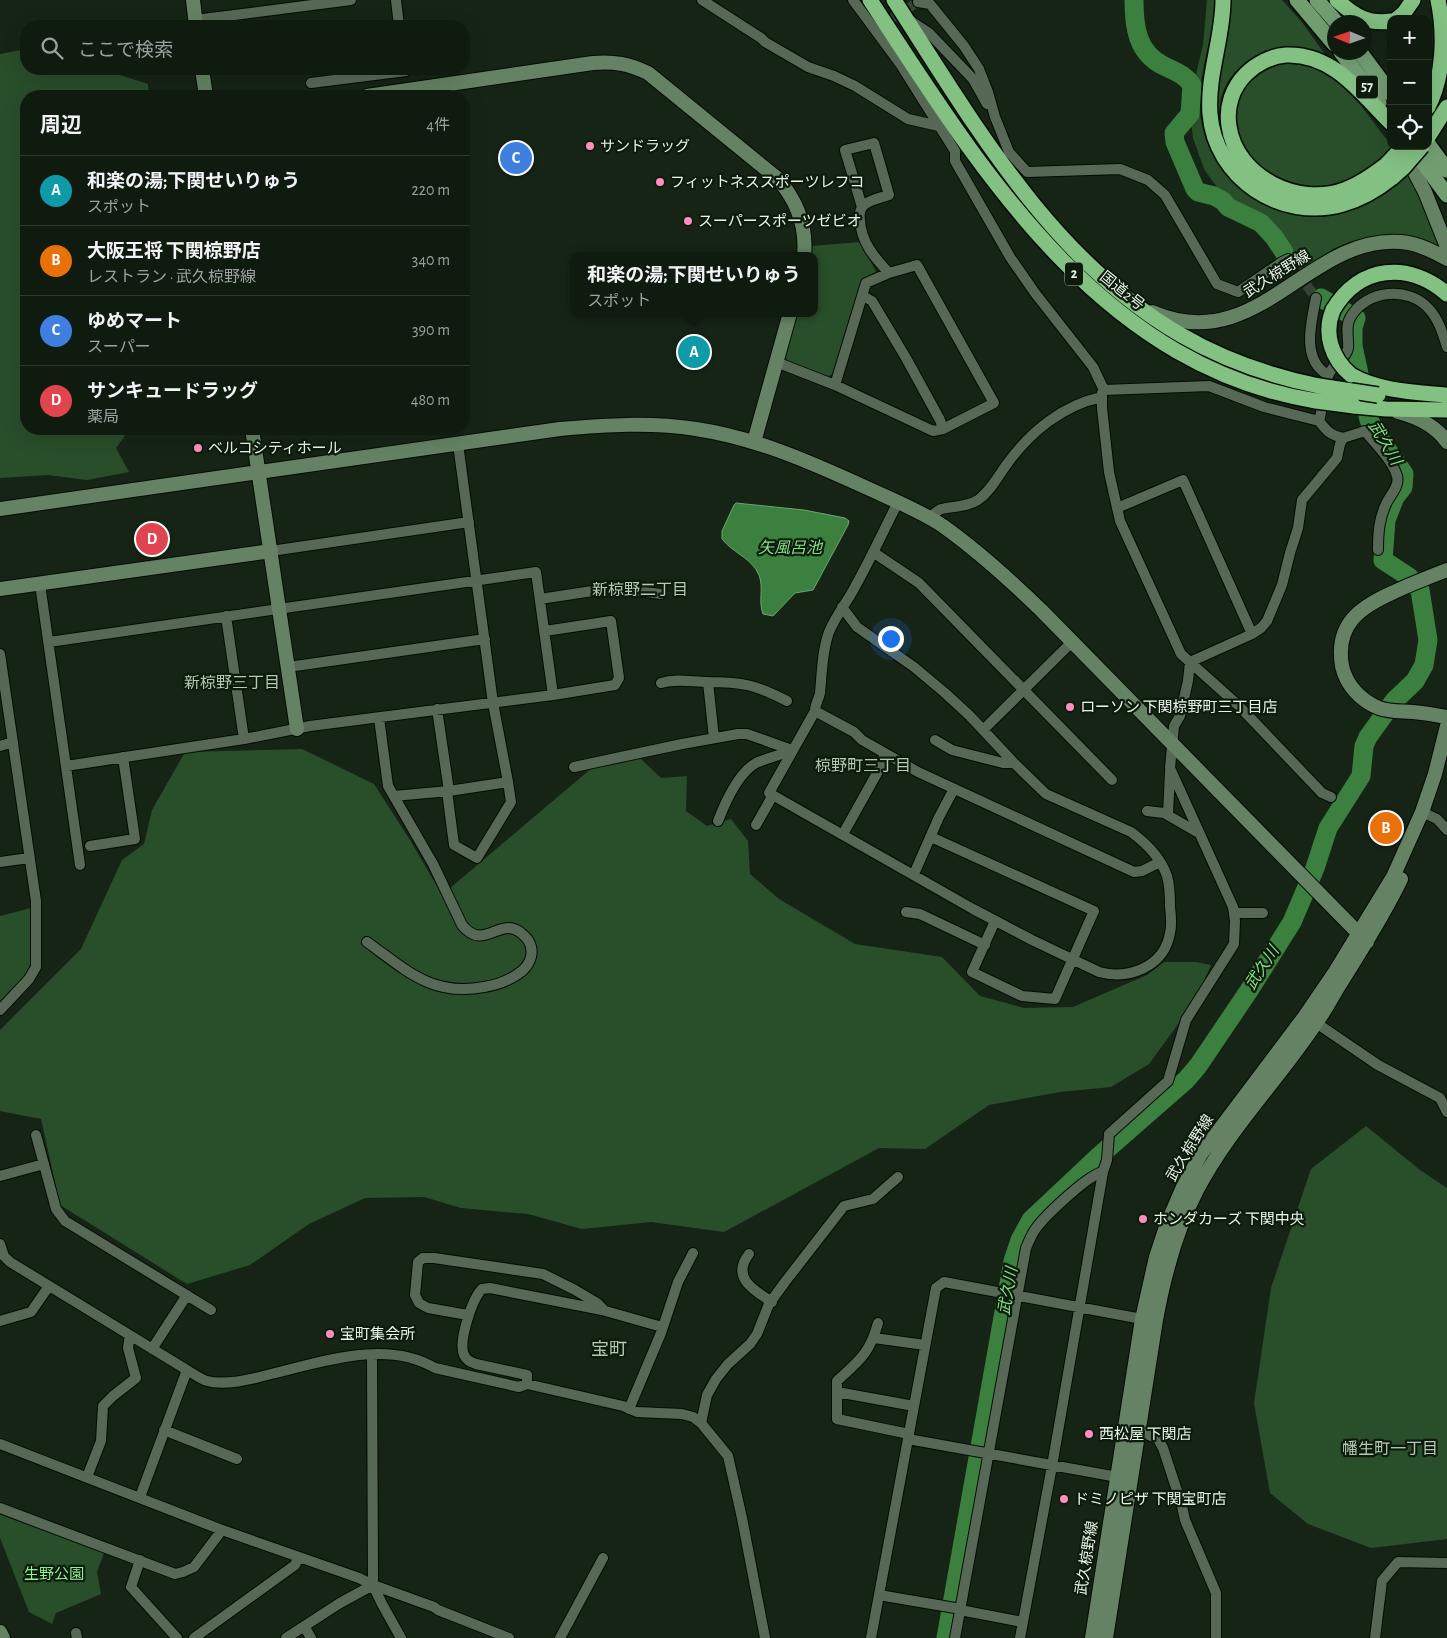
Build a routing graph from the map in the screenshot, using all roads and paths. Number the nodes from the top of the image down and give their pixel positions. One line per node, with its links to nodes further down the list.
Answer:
1 (193, 0): 18 (street)
2 (351, 0): 19 (street)
3 (396, 0): 20 (street)
4 (702, 0): 41 (street)
5 (853, 0): 41 (street)
6 (870, 0): 64 (highway, 国道2号 / 2)
7 (894, 0): 17 (highway, 国道2号 / 2)
8 (1223, 0): 49 (highway)
9 (1296, 0): 22 (main road, 57)
10 (1316, 0): 15 (main road)
11 (1337, 0): 21 (highway)
12 (1413, 0): 16 (highway)
13 (1438, 0): 35 (highway)
14 (918, 2): 38 (street)
15 (1330, 15)
16 (1402, 15)
17 (904, 17): 38 (street); 57 (highway, 国道2号 / 2)
18 (196, 20)
19 (216, 20)
20 (399, 20)
21 (1387, 21)
22 (1327, 36)
23 (1345, 60): 34 (street)
24 (1347, 60): 37 (main road, 57)
25 (1366, 60): 30 (main road, 57)
26 (203, 75): 31 (street)
27 (369, 75): 29 (street)
28 (406, 75): 32 (street)
29 (311, 83)
30 (1387, 89)
31 (205, 90)
32 (407, 90)
33 (414, 90): 52 (street)
34 (1371, 102): 39 (highway); 40 (street); 49 (highway)
35 (1429, 105)
36 (1447, 107): 42 (highway)
37 (1387, 116)
38 (995, 117): 54 (street)
39 (1387, 117)
40 (1387, 125)
41 (939, 126): 65 (street)
42 (1432, 131)
43 (1432, 149): 48 (main road)
44 (1401, 150): 49 (highway, bridge)
45 (1405, 150): 53 (street, 武久椋野線)
46 (1414, 150): 50 (main road)
47 (1417, 150): 49 (highway, bridge)
48 (1447, 170)
49 (1390, 171)
50 (1447, 195)
51 (862, 207): 51 (street); 55 (street)
52 (804, 252)
53 (1443, 253): 57 (street, 武久椋野線)
54 (1289, 261)
55 (889, 273): 58 (street); 69 (street)
56 (1447, 294): 66 (highway, bridge)
57 (1123, 295): 64 (highway, 国道2号 / 2)
58 (863, 296): 63 (street); 69 (street)
59 (1316, 298): 64 (street)
60 (789, 317): 62 (street)
61 (1447, 347): 64 (street)
62 (776, 362): 63 (street); 72 (street)
63 (835, 385): 69 (street)
64 (1321, 387): 66 (highway, 国道2号 / 2, bridge); 68 (street)
65 (1103, 393): 68 (street); 77 (street); 79 (street)
66 (1378, 399): 67 (highway, 国道2号 / 2); 73 (street)
67 (1446, 400)
68 (1319, 421): 71 (street)
69 (942, 429)
70 (253, 435): 75 (street)
71 (1344, 438): 81 (street); 94 (street)
72 (754, 442): 74 (street); 76 (street)
73 (1447, 442)
74 (458, 444): 75 (street); 80 (street)
75 (258, 472): 78 (street); 82 (street)
76 (898, 502): 79 (street); 83 (street)
77 (1117, 508): 94 (street); 99 (street)
78 (0, 509)
79 (929, 517): 97 (street)
80 (469, 522): 82 (street); 85 (street)
81 (1378, 550)
82 (271, 551): 86 (street); 91 (street)
83 (873, 552): 90 (street); 103 (street)
84 (1447, 570): 109 (street)
85 (478, 580): 89 (street); 91 (street); 95 (street)
86 (40, 584): 87 (street); 96 (street)
87 (0, 588)
88 (661, 594): 89 (street)
89 (540, 599): 93 (street)
90 (842, 608): 108 (street); 114 (street)
91 (279, 609): 92 (street); 100 (street)
92 (226, 616): 96 (street); 115 (street)
93 (544, 632): 104 (street); 104 (street)
94 (1252, 634): 99 (street)
95 (486, 639): 100 (street); 106 (street)
96 (49, 642): 127 (street)
97 (1072, 642): 103 (street); 120 (street)
98 (0, 654): 118 (street)
99 (1190, 662): 120 (street); 136 (street)
100 (288, 667): 113 (street)
101 (708, 682): 102 (street); 105 (street); 116 (street)
102 (661, 683)
103 (1023, 689): 114 (street); 130 (street)
104 (553, 695): 106 (street)
105 (787, 701)
106 (493, 703): 107 (street); 131 (street)
107 (437, 710): 111 (street); 133 (street)
108 (815, 711): 122 (street); 123 (street)
109 (1414, 712): 110 (street); 119 (street)
110 (1447, 717)
111 (378, 718): 113 (street); 135 (street)
112 (1447, 726): 119 (street, 武久椋野線)
113 (297, 729): 115 (street)
114 (983, 730): 126 (street)
115 (244, 738): 124 (street)
116 (714, 738): 122 (street); 128 (street)
117 (935, 740): 126 (street)
118 (13, 742): 121 (street); 147 (street)
119 (1443, 743): 138 (street, 武久椋野線)
120 (1172, 745): 129 (street); 156 (street)
121 (0, 746)
122 (792, 750): 134 (street); 140 (street)
123 (886, 753): 132 (street); 144 (street)
124 (123, 758): 127 (street); 146 (street)
125 (1447, 762): 138 (street, 武久椋野線)
126 (1014, 763): 149 (street)
127 (66, 766): 150 (street)
128 (574, 767)
129 (1170, 768): 139 (street); 143 (street)
130 (1112, 780)
131 (508, 782): 133 (street); 133 (street)
132 (954, 788): 145 (street); 149 (street)
133 (448, 791): 135 (street)
134 (773, 795): 141 (street); 144 (street)
135 (394, 796): 157 (street)
136 (1331, 797)
137 (1147, 811): 139 (street)
138 (1426, 814): 142 (street); 156 (street, 武久椋野線)
139 (1168, 815): 143 (street)
140 (718, 821)
141 (756, 825)
142 (1447, 830)
143 (1197, 832): 153 (street)
144 (843, 834): 151 (street)
145 (931, 836): 151 (street); 159 (street)
146 (90, 846)
147 (29, 858): 148 (street); 160 (street)
148 (0, 862)
149 (1160, 862): 159 (street)
150 (80, 865)
151 (914, 874): 155 (street)
152 (906, 912): 158 (street)
153 (1234, 913): 154 (street); 166 (street)
154 (1263, 913)
155 (996, 921): 158 (street); 159 (street)
156 (1363, 938): 161 (street, 武久椋野線)
157 (368, 942)
158 (984, 945): 159 (street)
159 (1074, 959)
160 (0, 1010)
161 (1311, 1020): 162 (street); 180 (street, 武久椋野線); 196 (street, 武久椋野線)
162 (1443, 1098): 163 (street)
163 (1447, 1112)
164 (36, 1134): 165 (street)
165 (44, 1164): 167 (street); 173 (street)
166 (1104, 1172): 174 (street); 176 (street)
167 (0, 1176)
168 (898, 1177): 175 (street)
169 (0, 1244): 172 (street)
170 (692, 1253): 183 (street)
171 (749, 1254): 175 (street)
172 (49, 1286): 181 (street); 184 (street)
173 (187, 1295): 177 (street); 187 (street)
174 (1016, 1296): 176 (street); 186 (street); 199 (street)
175 (772, 1302): 194 (street)
176 (1080, 1307): 180 (street); 201 (street)
177 (211, 1310)
178 (605, 1311): 179 (street); 179 (street); 183 (street)
179 (468, 1315): 190 (street)
180 (1142, 1318): 203 (street, 武久椋野線)
181 (0, 1321)
182 (878, 1323): 185 (street)
183 (662, 1327): 193 (street)
184 (130, 1335): 187 (street); 202 (street)
185 (874, 1338): 186 (street); 191 (street)
186 (925, 1345): 192 (street)
187 (152, 1349): 189 (street)
188 (372, 1355): 189 (street); 190 (street); 212 (street)
189 (187, 1370): 195 (street)
190 (527, 1384): 193 (street)
191 (837, 1392): 192 (street); 197 (street)
192 (914, 1406): 197 (street)
193 (629, 1409): 194 (street)
194 (701, 1423): 226 (street)
195 (164, 1430): 200 (street); 205 (street)
196 (1139, 1431): 204 (street, 武久椋野線); 232 (street)
197 (908, 1437): 199 (street); 213 (street)
198 (0, 1444): 202 (street)
199 (987, 1454): 201 (street); 214 (street)
200 (237, 1459)
201 (1052, 1466): 203 (street); 215 (street)
202 (88, 1477): 205 (street)
203 (1116, 1477): 204 (street); 230 (street, 武久椋野線)
204 (1130, 1480): 231 (street, 武久椋野線)
205 (140, 1497): 207 (street)
206 (0, 1508): 210 (street)
207 (222, 1530): 208 (street); 210 (street)
208 (299, 1557): 212 (street); 220 (street)
209 (603, 1558): 225 (street)
210 (140, 1560): 219 (street)
211 (1447, 1563): 233 (street)
212 (373, 1585): 216 (street); 223 (street); 224 (street)
213 (879, 1596): 214 (street); 227 (street)
214 (960, 1609): 215 (street); 228 (street)
215 (1023, 1622): 229 (street)
216 (304, 1626): 221 (street); 222 (street)
217 (0, 1632): 218 (street)
218 (2, 1638)
219 (177, 1638)
220 (194, 1638)
221 (286, 1638)
222 (311, 1638)
223 (401, 1638)
224 (509, 1638)
225 (560, 1638)
226 (765, 1638)
227 (871, 1638)
228 (955, 1638)
229 (1020, 1638)
230 (1092, 1638)
231 (1106, 1638)
232 (1216, 1638)
233 (1375, 1638)

